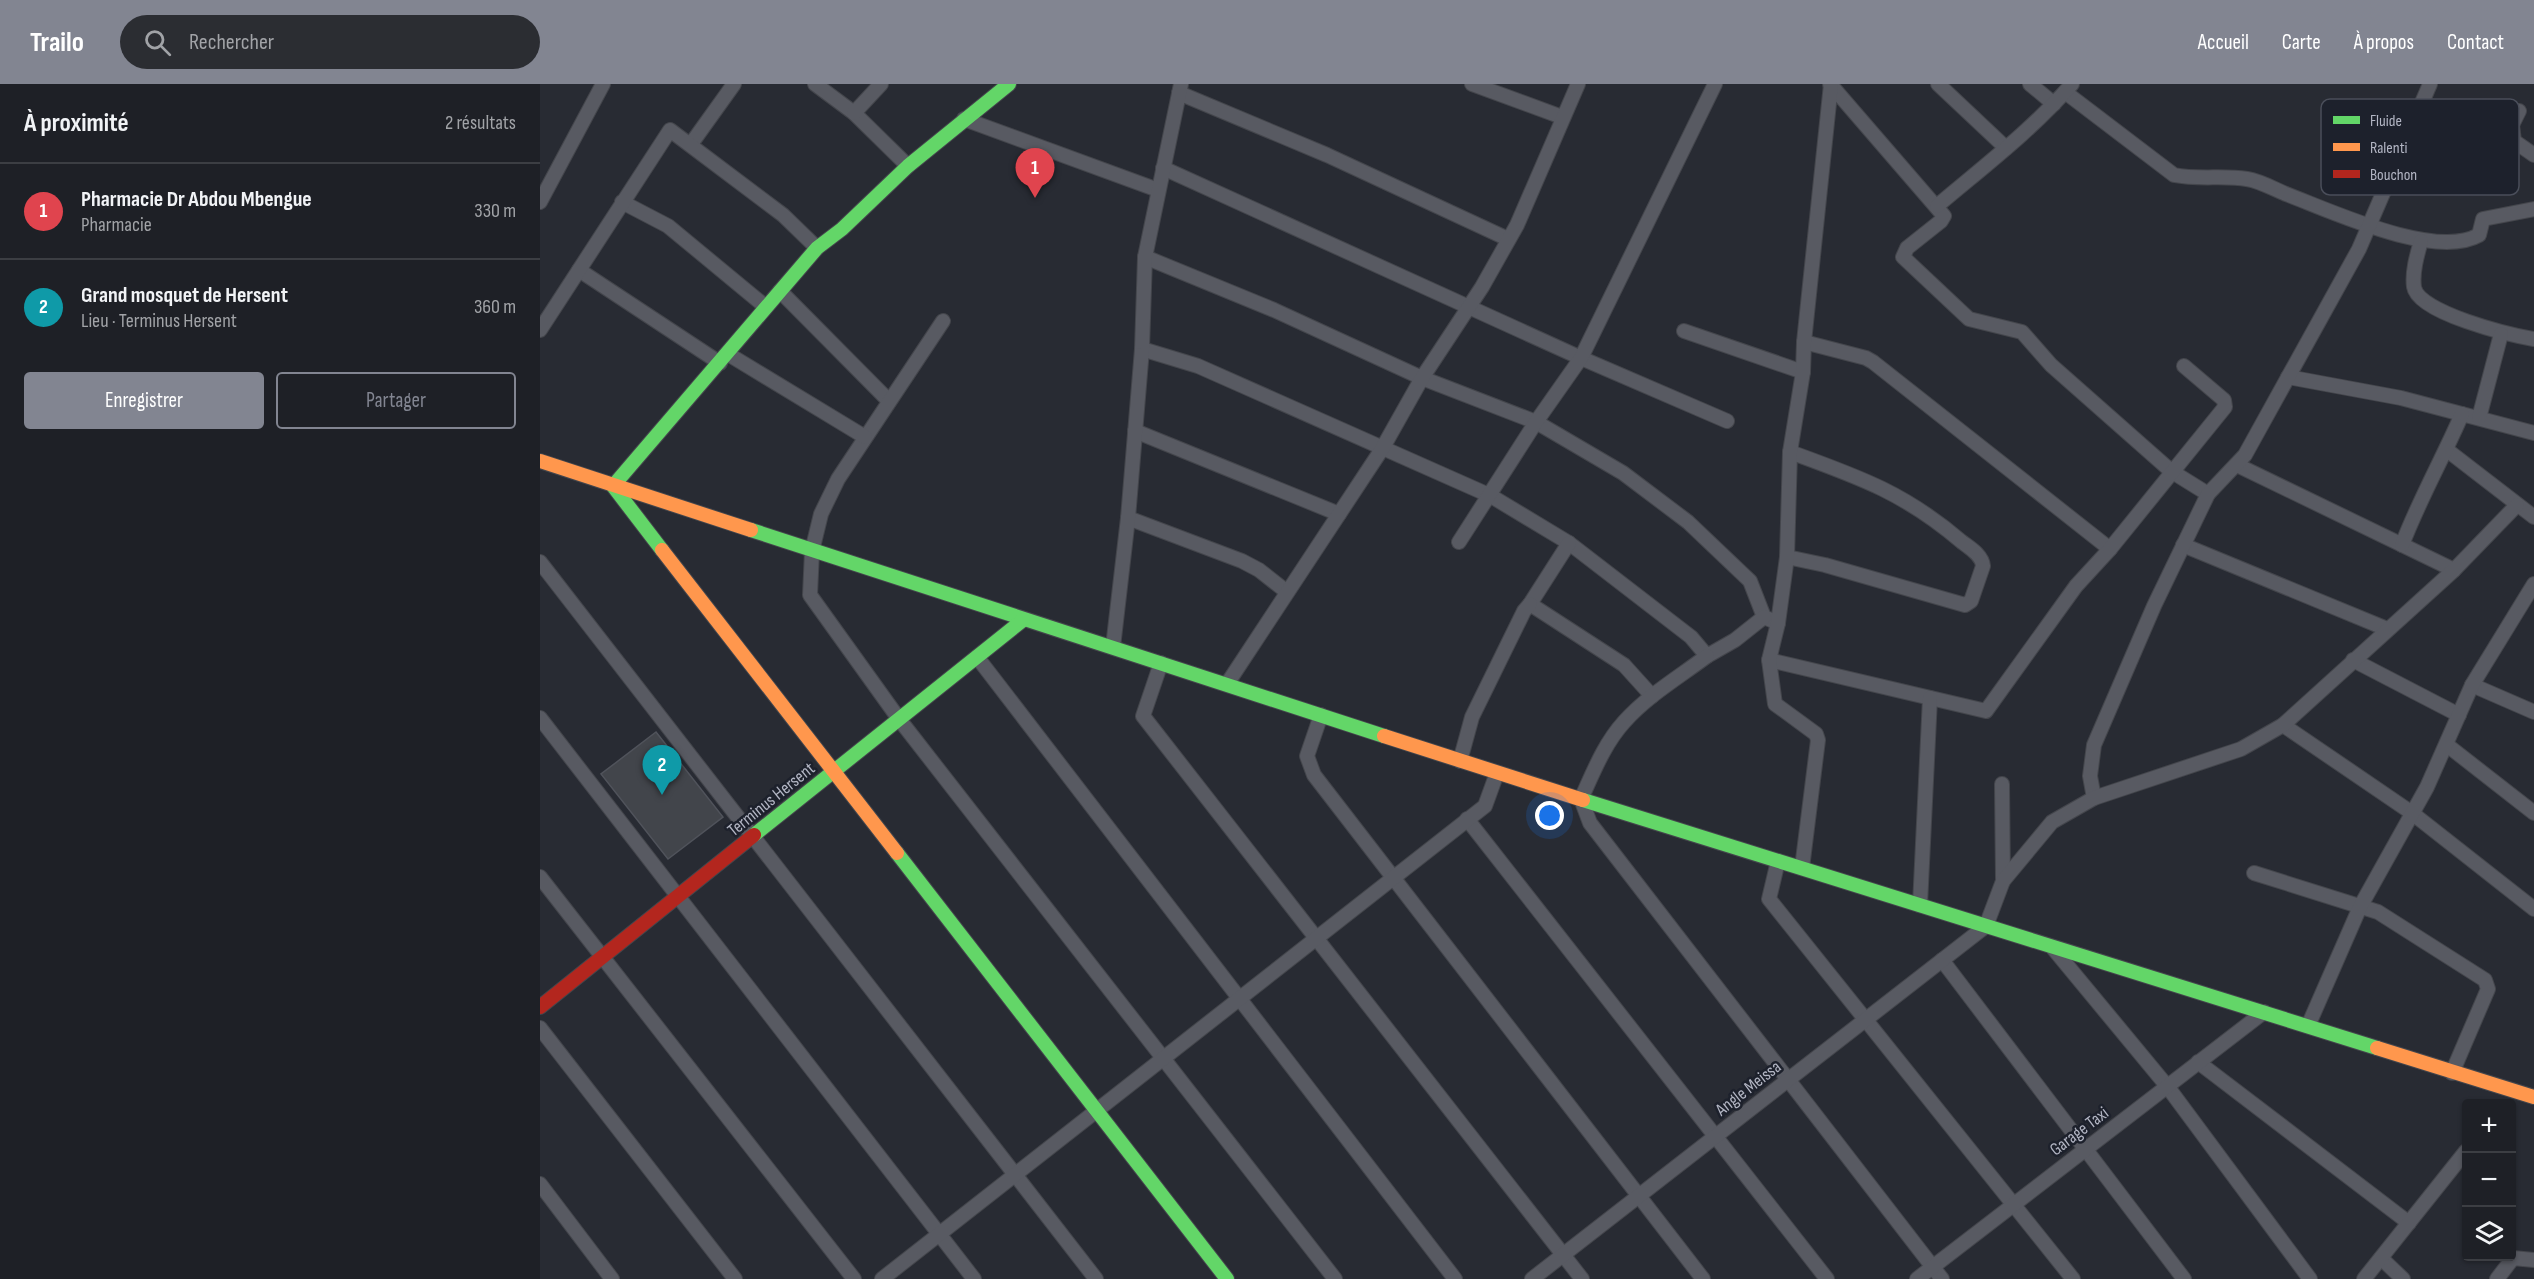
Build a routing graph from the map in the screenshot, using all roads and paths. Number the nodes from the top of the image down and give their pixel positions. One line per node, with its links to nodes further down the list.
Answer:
1 (603, 84): 27 (street)
2 (814, 84): 17 (street)
3 (881, 84): 17 (street)
4 (1009, 84): 19 (street)
5 (1472, 84): 18 (street)
6 (1578, 84): 18 (street)
7 (1715, 84): 51 (street)
8 (1831, 84): 32 (street); 48 (street)
9 (1938, 84): 22 (street)
10 (2030, 84): 16 (street)
11 (2430, 84): 15 (street)
12 (726, 86): 20 (street)
13 (1180, 88): 25 (street); 35 (street)
14 (2068, 88): 16 (street); 34 (street)
15 (2424, 99)
16 (2054, 104): 22 (street)
17 (854, 113): 24 (street)
18 (1562, 117): 35 (street)
19 (964, 119): 24 (street); 28 (street)
20 (691, 144): 31 (street); 37 (street)
21 (2519, 144): 23 (street)
22 (2006, 148): 32 (street)
23 (2534, 155)
24 (908, 166): 37 (street)
25 (1163, 168): 28 (street); 42 (street)
26 (540, 169): 27 (street)
27 (552, 177): 30 (street)
28 (1158, 190): 38 (street)
29 (2382, 195): 34 (street)
30 (540, 202)
31 (622, 202): 39 (street); 41 (street)
32 (1936, 206): 69 (street)
33 (2534, 209): 36 (street)
34 (2369, 226): 36 (street); 54 (street)
35 (1508, 239): 42 (street)
36 (2421, 241): 46 (street)
37 (818, 248): 40 (street)
38 (1145, 257): 49 (street); 55 (street)
39 (579, 270): 44 (street); 50 (street)
40 (780, 291): 41 (street); 56 (street)
41 (766, 307): 50 (street)
42 (1470, 308): 51 (street); 55 (street)
43 (943, 321): 56 (street)
44 (540, 330)
45 (1684, 331): 53 (street)
46 (2501, 334): 47 (street); 58 (street)
47 (2534, 339)
48 (1804, 342): 53 (street); 81 (street)
49 (1142, 349): 61 (street); 64 (street)
50 (724, 358): 63 (street); 70 (street)
51 (1581, 358): 59 (street); 60 (street)
52 (2184, 366): 69 (street)
53 (1803, 372): 66 (street)
54 (2288, 377): 57 (street); 68 (street)
55 (1422, 378): 60 (street); 64 (street)
56 (889, 401): 63 (street)
57 (2462, 414): 58 (street); 65 (street)
58 (2479, 418): 62 (street)
59 (1727, 421)
60 (1536, 422): 72 (street); 89 (street)
61 (1135, 431): 74 (street); 76 (street)
62 (2534, 433)
63 (865, 437): 82 (street)
64 (1382, 449): 72 (street); 74 (street)
65 (2447, 450): 73 (street); 80 (street)
66 (1790, 452): 83 (street); 83 (street)
67 (540, 461): 70 (street)
68 (2237, 465): 71 (street); 80 (street)
69 (2172, 471): 71 (street); 81 (street)
70 (613, 486): 82 (street); 111 (street)
71 (2208, 494): 79 (street)
72 (1491, 495): 77 (street); 78 (street)
73 (2517, 505): 75 (street); 85 (street)
74 (1339, 514): 87 (street)
75 (2534, 517)
76 (1128, 518): 87 (street); 93 (street)
77 (1459, 542)
78 (1569, 543): 88 (street); 94 (street)
79 (2183, 544): 92 (street); 114 (street)
80 (2402, 545): 85 (street)
81 (2110, 549): 102 (street)
82 (812, 551): 90 (street); 107 (street)
83 (1787, 557): 91 (street)
84 (540, 562): 119 (street)
85 (2454, 570): 92 (street)
86 (2534, 584): 100 (street)
87 (1287, 592): 99 (street)
88 (1530, 604): 101 (street); 110 (street)
89 (1764, 617): 91 (street); 94 (street)
90 (1023, 620): 93 (street); 95 (street, Terminus Hersent)
91 (1778, 623): 96 (street)
92 (2387, 629): 97 (street)
93 (1113, 647): 98 (street)
94 (1707, 656): 101 (street)
95 (977, 657): 107 (street, Terminus Hersent); 135 (street)
96 (1769, 660): 102 (street); 121 (street)
97 (2353, 660): 105 (street); 108 (street)
98 (1161, 663): 99 (street); 131 (street)
99 (1227, 684): 104 (street)
100 (2472, 685): 103 (street); 105 (street)
101 (1652, 696): 115 (street)
102 (1930, 698): 127 (street)
103 (2534, 712)
104 (1321, 715): 110 (street); 123 (street)
105 (2459, 715): 109 (street)
106 (540, 718): 126 (street)
107 (899, 720): 111 (street, Terminus Hersent); 141 (street)
108 (2283, 725): 114 (street); 116 (street)
109 (2447, 745): 116 (street); 117 (street)
110 (1460, 761): 112 (street)
111 (834, 772): 119 (street, Terminus Hersent); 149 (street)
112 (1497, 773): 115 (street); 118 (street)
113 (2002, 784): 125 (street)
114 (2094, 798): 125 (street)
115 (1581, 799): 120 (street); 144 (street)
116 (2412, 813): 128 (street); 129 (street)
117 (2534, 813)
118 (1467, 819): 123 (street); 150 (street)
119 (753, 836): 126 (street, Terminus Hersent); 153 (street)
120 (1778, 861): 121 (street); 138 (street)
121 (1802, 868): 127 (street)
122 (2254, 873): 128 (street)
123 (1395, 876): 131 (street); 155 (street)
124 (540, 877): 133 (street)
125 (2003, 881): 130 (street)
126 (677, 897): 133 (street, Terminus Hersent); 158 (street)
127 (1920, 905): 130 (street)
128 (2360, 907): 139 (street); 143 (street)
129 (2534, 909)
130 (1986, 926): 132 (street); 134 (street, Angle Meissa)
131 (1317, 938): 135 (street); 159 (street)
132 (2051, 946): 137 (street); 145 (street)
133 (602, 957): 136 (street, Terminus Hersent); 165 (street)
134 (1942, 960): 138 (street, Angle Meissa); 151 (street)
135 (1239, 998): 141 (street); 171 (street)
136 (540, 1007)
137 (2264, 1012): 139 (street); 142 (street, Garage Taxi)
138 (1865, 1020): 144 (street, Angle Meissa); 156 (street)
139 (2308, 1026): 143 (street)
140 (540, 1028): 164 (street)
141 (1163, 1058): 149 (street); 170 (street)
142 (2198, 1062): 145 (street, Garage Taxi); 157 (street)
143 (2452, 1073): 146 (street)
144 (1788, 1080): 150 (street, Angle Meissa); 162 (street)
145 (2167, 1086): 151 (street, Garage Taxi); 180 (street)
146 (2515, 1092): 147 (street); 148 (street)
147 (2533, 1096)
148 (2509, 1099)
149 (1097, 1110): 153 (street); 169 (street)
150 (1716, 1137): 155 (street, Angle Meissa); 175 (street)
151 (2085, 1149): 156 (street, Garage Taxi); 179 (street)
152 (2464, 1153): 157 (street)
153 (1015, 1175): 158 (street); 168 (street)
154 (540, 1184): 163 (street)
155 (1638, 1197): 159 (street, Angle Meissa); 174 (street)
156 (2013, 1204): 162 (street, Garage Taxi); 178 (street)
157 (2409, 1223): 160 (street)
158 (939, 1234): 166 (street); 167 (street)
159 (1563, 1255): 172 (street, Angle Meissa); 173 (street)
160 (2381, 1258): 181 (street); 182 (street)
161 (2534, 1260): 183 (street)
162 (1933, 1267): 176 (street, Garage Taxi); 177 (street)
163 (612, 1279)
164 (735, 1279)
165 (854, 1279)
166 (882, 1279)
167 (974, 1279)
168 (1096, 1279)
169 (1227, 1279)
170 (1335, 1279)
171 (1455, 1279)
172 (1533, 1279)
173 (1582, 1279)
174 (1703, 1279)
175 (1827, 1279)
176 (1917, 1279)
177 (1942, 1279)
178 (2073, 1279)
179 (2184, 1279)
180 (2310, 1279)
181 (2364, 1279)
182 (2403, 1279)
183 (2497, 1279)

